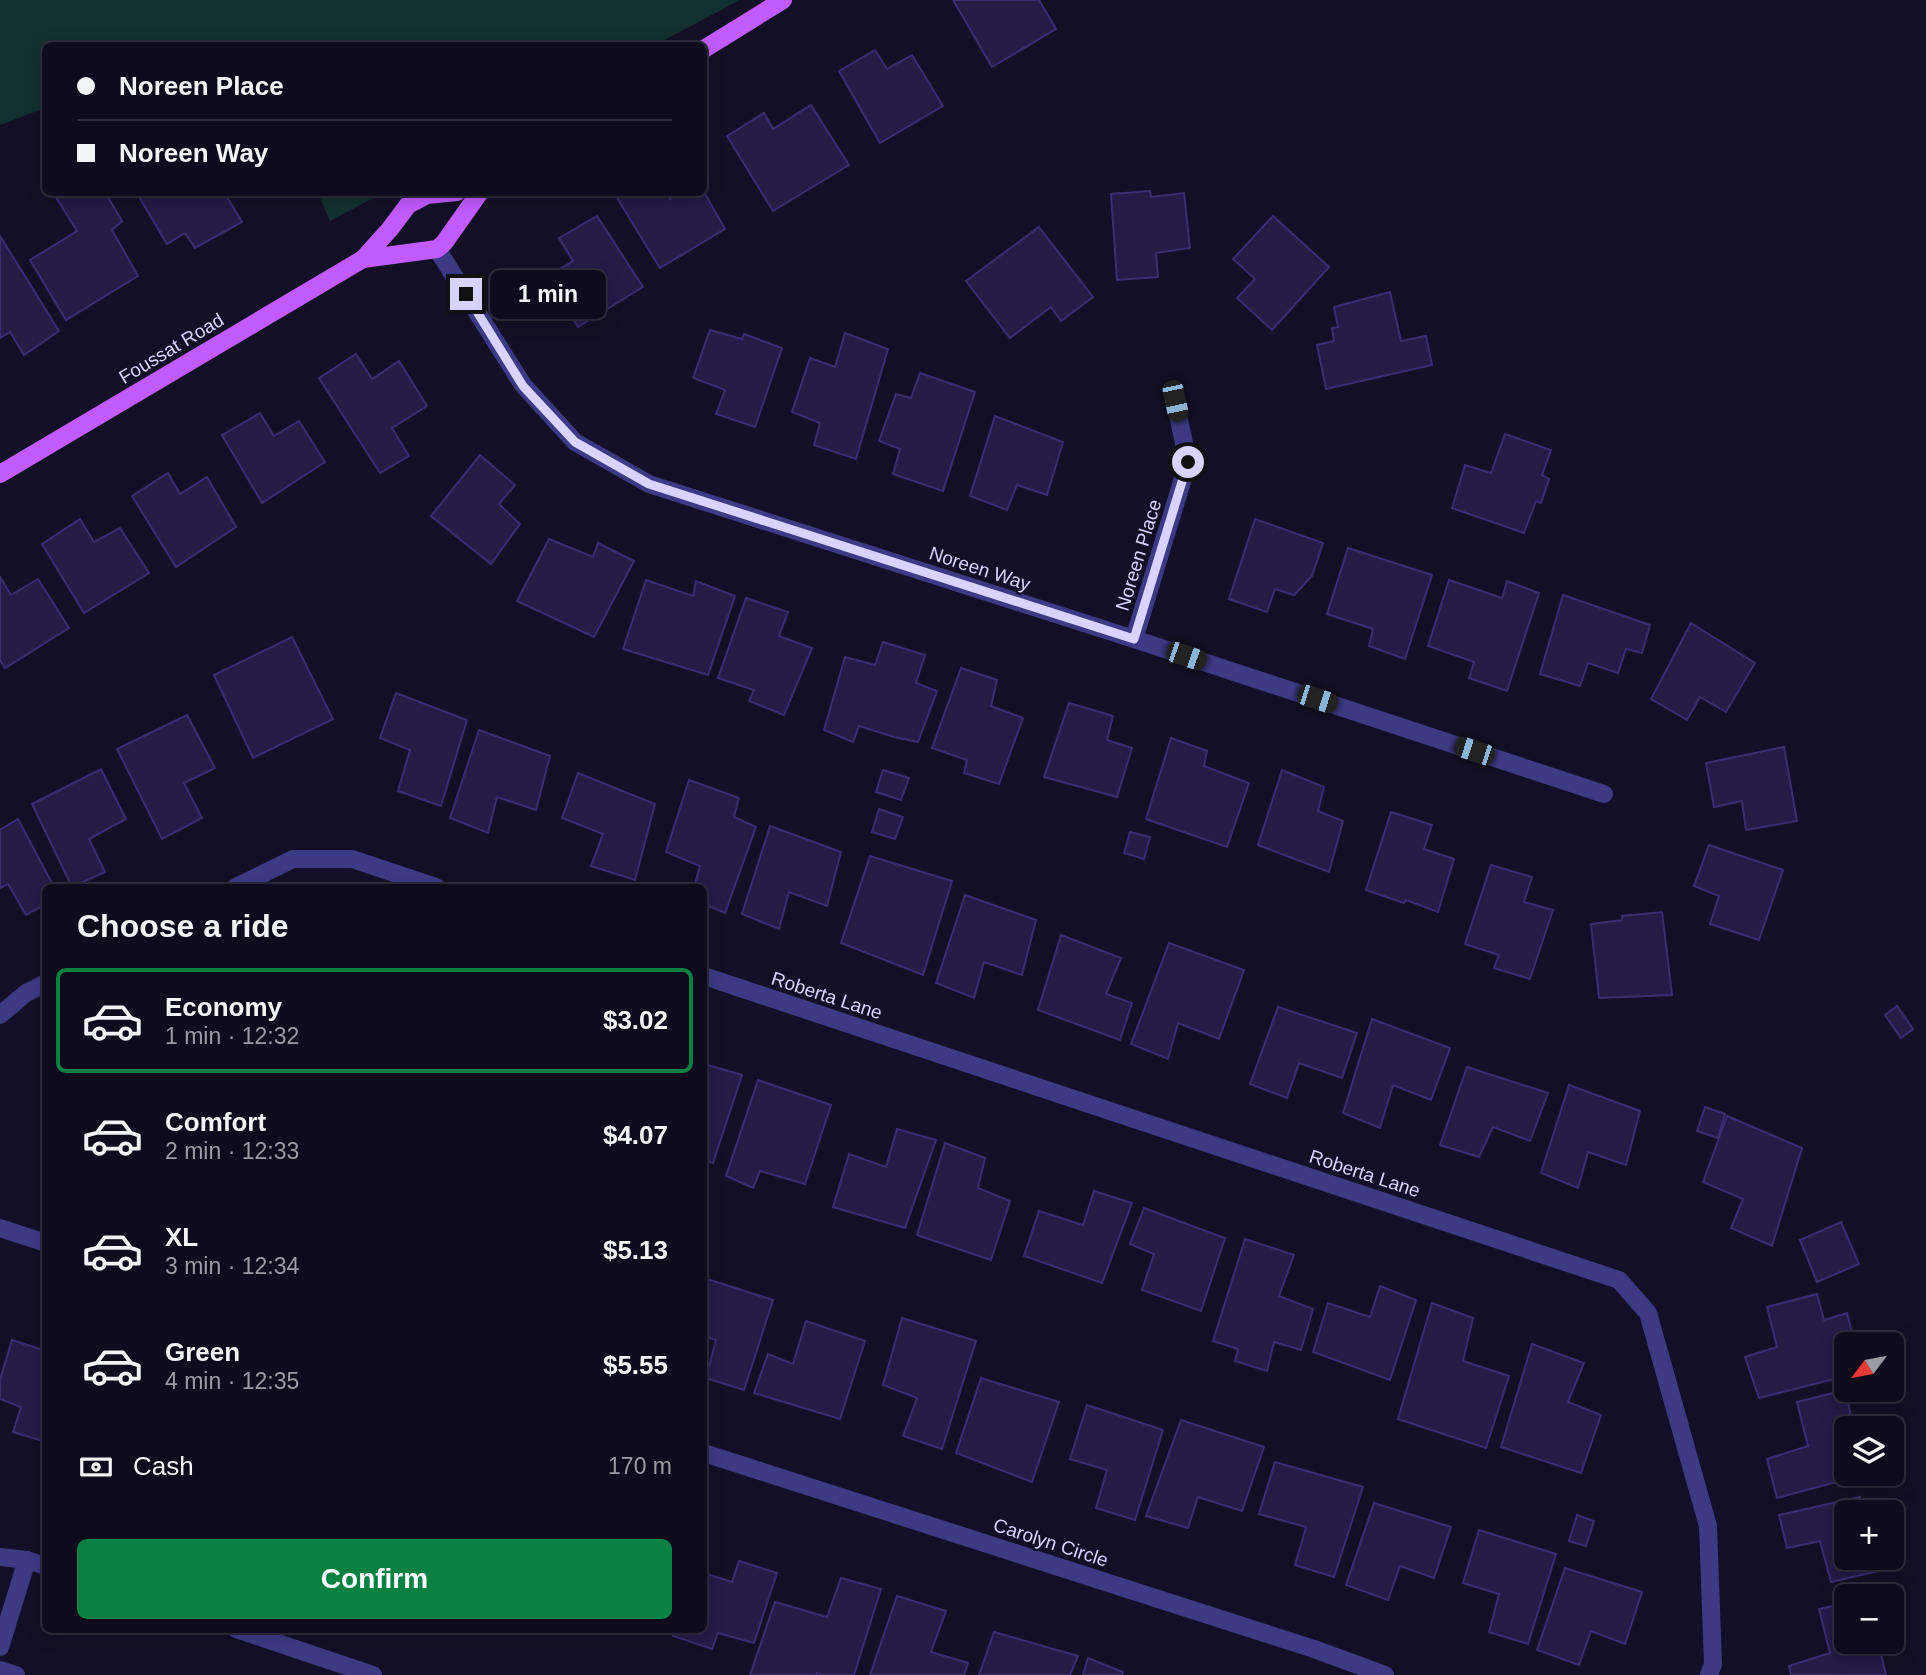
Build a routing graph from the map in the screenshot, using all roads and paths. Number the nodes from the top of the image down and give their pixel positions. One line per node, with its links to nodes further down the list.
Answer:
1 (783, 0): 2 (main road)
2 (707, 47)
3 (425, 196): 6 (main road, Foussat Road)
4 (477, 196): 5 (main road)
5 (437, 248): 6 (main road, Foussat Road); 9 (street, Noreen Way)
6 (363, 259): 8 (main road, Foussat Road)
7 (1175, 401): 9 (street, Noreen Place)
8 (0, 474)
9 (1134, 639): 10 (street, Noreen Way)
10 (1604, 794)
11 (242, 884): 12 (street)
12 (427, 884)
13 (707, 977): 28 (street, Roberta Lane)
14 (42, 985): 15 (street)
15 (0, 1015)
16 (0, 1228): 17 (street)
17 (42, 1242)
18 (707, 1454): 27 (street, Carolyn Circle)
19 (0, 1557): 20 (street)
20 (27, 1560): 21 (street); 23 (street)
21 (42, 1565)
22 (248, 1633): 26 (street)
23 (0, 1647)
24 (0, 1670): 25 (street)
25 (16, 1675)
26 (373, 1675)
27 (1385, 1675)
28 (1709, 1675)

